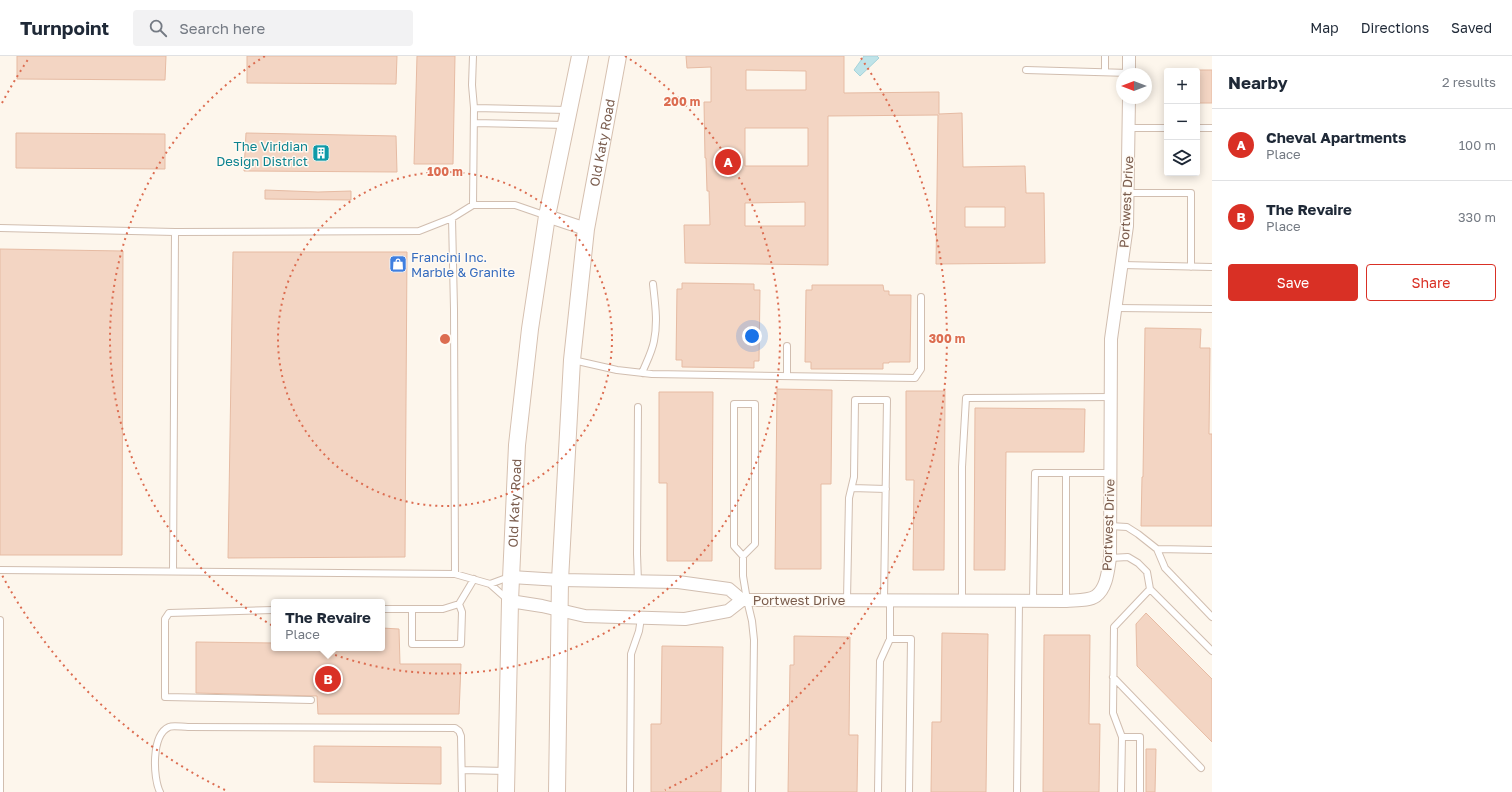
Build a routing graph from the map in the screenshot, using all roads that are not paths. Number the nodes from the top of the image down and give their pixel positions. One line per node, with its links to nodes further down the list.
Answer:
1 (473, 56): 11 (lane)
2 (580, 56): 12 (main road, Old Katy Road)
3 (618, 56): 23 (main road, Old Katy Road)
4 (1105, 56): 8 (lane)
5 (1129, 56): 6 (street)
6 (1129, 68)
7 (1026, 70): 8 (lane)
8 (1105, 72): 9 (lane)
9 (1116, 72)
10 (1129, 104): 14 (street, Portwest Drive)
11 (474, 108): 12 (lane); 13 (lane)
12 (567, 118): 13 (lane); 20 (main road, Old Katy Road)
13 (474, 123): 19 (lane)
14 (1128, 128): 15 (lane); 18 (street, Portwest Drive)
15 (1164, 128)
16 (1200, 128): 17 (lane)
17 (1212, 128)
18 (1128, 194): 25 (street, Portwest Drive); 26 (lane)
19 (473, 205): 20 (lane); 21 (lane)
20 (547, 216): 23 (street); 50 (main road, Old Katy Road)
21 (452, 218): 24 (lane); 49 (lane)
22 (0, 228): 24 (lane)
23 (586, 229): 33 (main road, Old Katy Road)
24 (175, 232): 48 (lane)
25 (1122, 266): 26 (lane); 30 (street, Portwest Drive)
26 (1191, 267): 27 (lane)
27 (1212, 267)
28 (653, 284): 34 (lane)
29 (921, 297): 35 (lane)
30 (1116, 308): 31 (lane); 36 (street, Portwest Drive)
31 (1212, 309)
32 (787, 346): 35 (lane)
33 (572, 360): 34 (lane); 52 (main road, Old Katy Road)
34 (642, 373): 35 (lane)
35 (787, 376)
36 (1111, 397): 39 (street, Portwest Drive); 59 (lane)
37 (638, 407): 53 (lane)
38 (1066, 473): 39 (lane); 61 (lane); 62 (lane)
39 (1110, 473): 42 (street, Portwest Drive)
40 (852, 488): 41 (lane); 41 (lane); 57 (lane)
41 (886, 489): 58 (lane)
42 (1110, 526): 43 (lane); 46 (street, Portwest Drive)
43 (1157, 548): 44 (lane); 69 (lane)
44 (1212, 550)
45 (743, 556): 45 (lane); 56 (lane)
46 (1110, 558): 55 (lane); 62 (street, Portwest Drive)
47 (0, 570): 48 (lane)
48 (173, 571): 49 (lane)
49 (455, 574): 51 (lane)
50 (511, 576): 52 (street, Portwest Drive); 54 (lane); 63 (main road, Old Katy Road)
51 (474, 579): 54 (lane); 64 (lane)
52 (560, 580): 53 (street, Portwest Drive); 68 (main road, Old Katy Road)
53 (638, 582): 56 (street, Portwest Drive)
54 (490, 584): 63 (lane)
55 (1150, 589): 73 (lane); 75 (lane)
56 (745, 600): 57 (street, Portwest Drive); 70 (street, Portwest Drive); 87 (lane)
57 (847, 600): 58 (street, Portwest Drive)
58 (887, 600): 59 (street, Portwest Drive); 72 (lane)
59 (962, 601): 60 (street, Portwest Drive)
60 (1019, 601): 61 (street, Portwest Drive); 90 (lane)
61 (1033, 601): 62 (street, Portwest Drive)
62 (1066, 601)
63 (510, 602): 68 (street, Portwest Drive); 80 (main road, Old Katy Road)
64 (459, 604): 66 (lane); 66 (lane)
65 (385, 609): 66 (lane)
66 (412, 609)
67 (271, 610): 76 (lane)
68 (559, 610): 70 (street, Portwest Drive); 85 (main road, Old Katy Road)
69 (1212, 617)
70 (641, 618): 86 (lane)
71 (0, 620): 74 (lane)
72 (890, 639): 88 (lane); 89 (lane)
73 (1212, 651)
74 (0, 674): 81 (lane)
75 (1113, 677): 77 (lane); 78 (lane)
76 (311, 700)
77 (1122, 737): 91 (lane); 92 (lane)
78 (1201, 768)
79 (462, 770): 80 (lane); 82 (lane); 83 (lane)
80 (506, 771): 84 (main road, Old Katy Road)
81 (0, 792)
82 (160, 792)
83 (462, 792)
84 (506, 792)
85 (557, 792)
86 (630, 792)
87 (752, 792)
88 (878, 792)
89 (909, 792)
90 (1016, 792)
91 (1121, 792)
92 (1140, 792)

